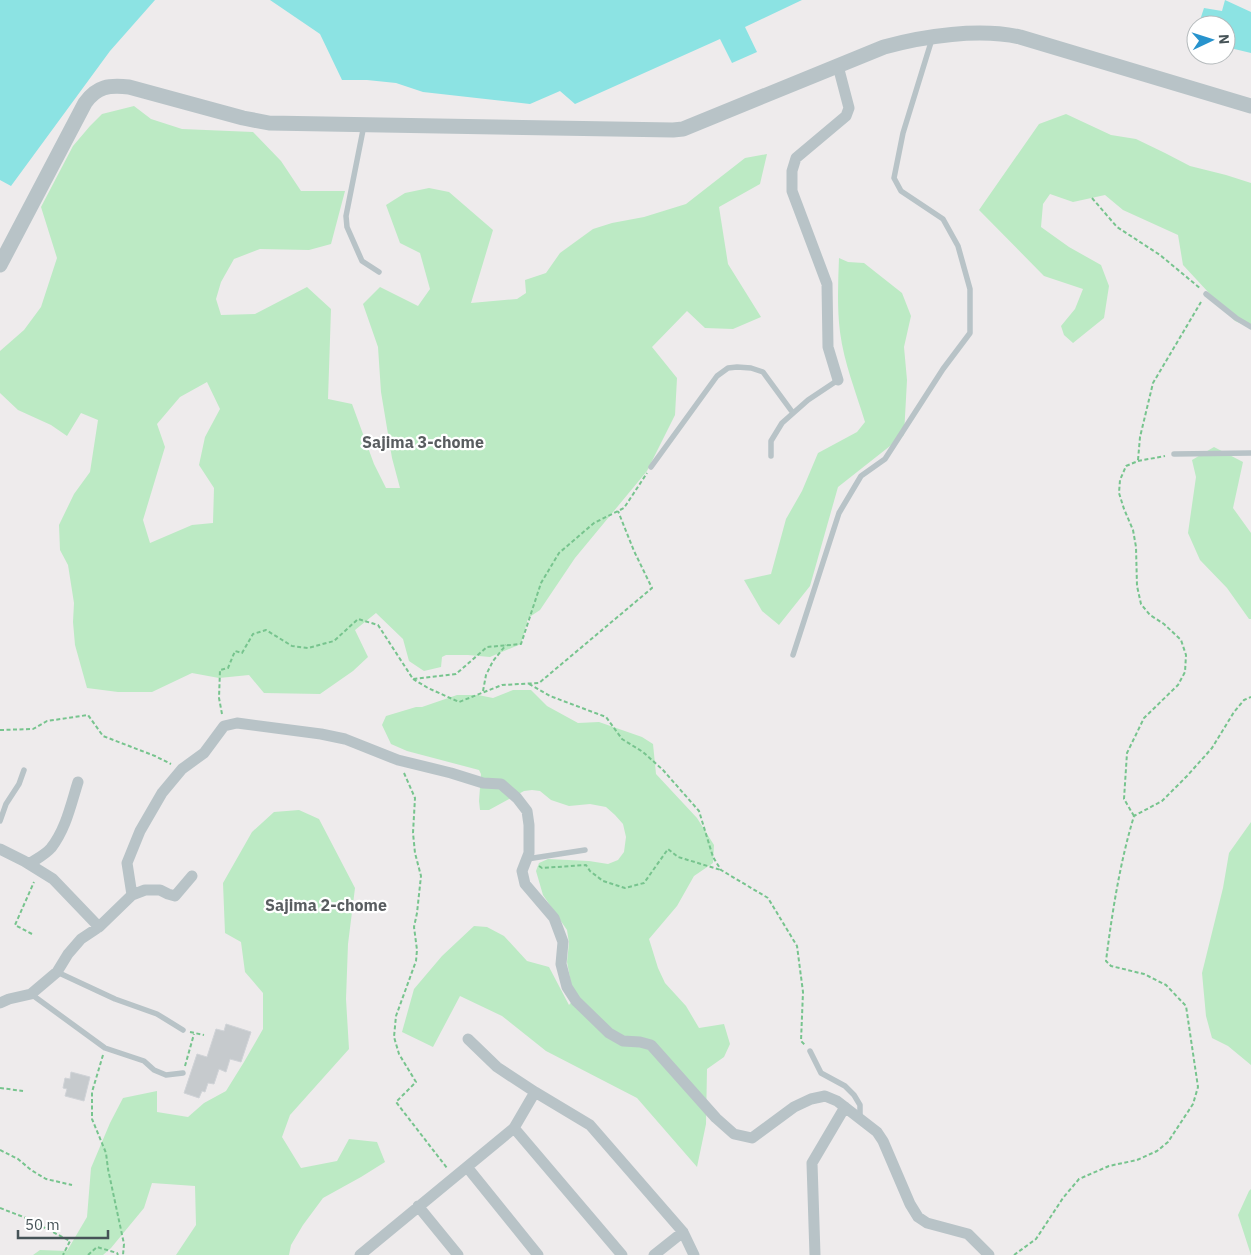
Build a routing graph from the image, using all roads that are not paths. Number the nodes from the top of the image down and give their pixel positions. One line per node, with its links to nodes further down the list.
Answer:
1 (933, 37): 2 (street); 3 (street); 15 (lane)
2 (838, 66): 4 (street); 9 (street)
3 (1251, 106)
4 (364, 124): 5 (street); 6 (lane)
5 (0, 265)
6 (379, 272)
7 (1206, 294): 8 (lane)
8 (1251, 327)
9 (838, 380): 10 (lane)
10 (793, 413): 13 (lane); 14 (lane)
11 (1251, 453): 12 (lane)
12 (1174, 454)
13 (771, 456)
14 (651, 467)
15 (793, 655)
16 (24, 770): 18 (lane)
17 (78, 782): 22 (street)
18 (0, 821)
19 (0, 849): 22 (street)
20 (585, 850): 21 (lane)
21 (526, 859): 24 (street); 34 (street)
22 (28, 864): 25 (street)
23 (192, 876): 24 (street)
24 (132, 895): 25 (street)
25 (99, 927): 26 (street)
26 (57, 972): 27 (street); 29 (lane)
27 (31, 994): 28 (street); 32 (lane)
28 (0, 1003)
29 (183, 1030)
30 (468, 1040): 33 (street)
31 (810, 1051): 35 (lane)
32 (183, 1073)
33 (535, 1092): 36 (street); 39 (street)
34 (845, 1107): 35 (street); 47 (street)
35 (860, 1118): 48 (street)
36 (514, 1128): 37 (street); 44 (street)
37 (467, 1167): 38 (street); 43 (street)
38 (418, 1206): 40 (street); 42 (street)
39 (684, 1232): 45 (street); 46 (street)
40 (374, 1251): 41 (street)
41 (360, 1255)
42 (458, 1255)
43 (538, 1255)
44 (622, 1255)
45 (654, 1255)
46 (694, 1255)
47 (815, 1255)
48 (989, 1255)

